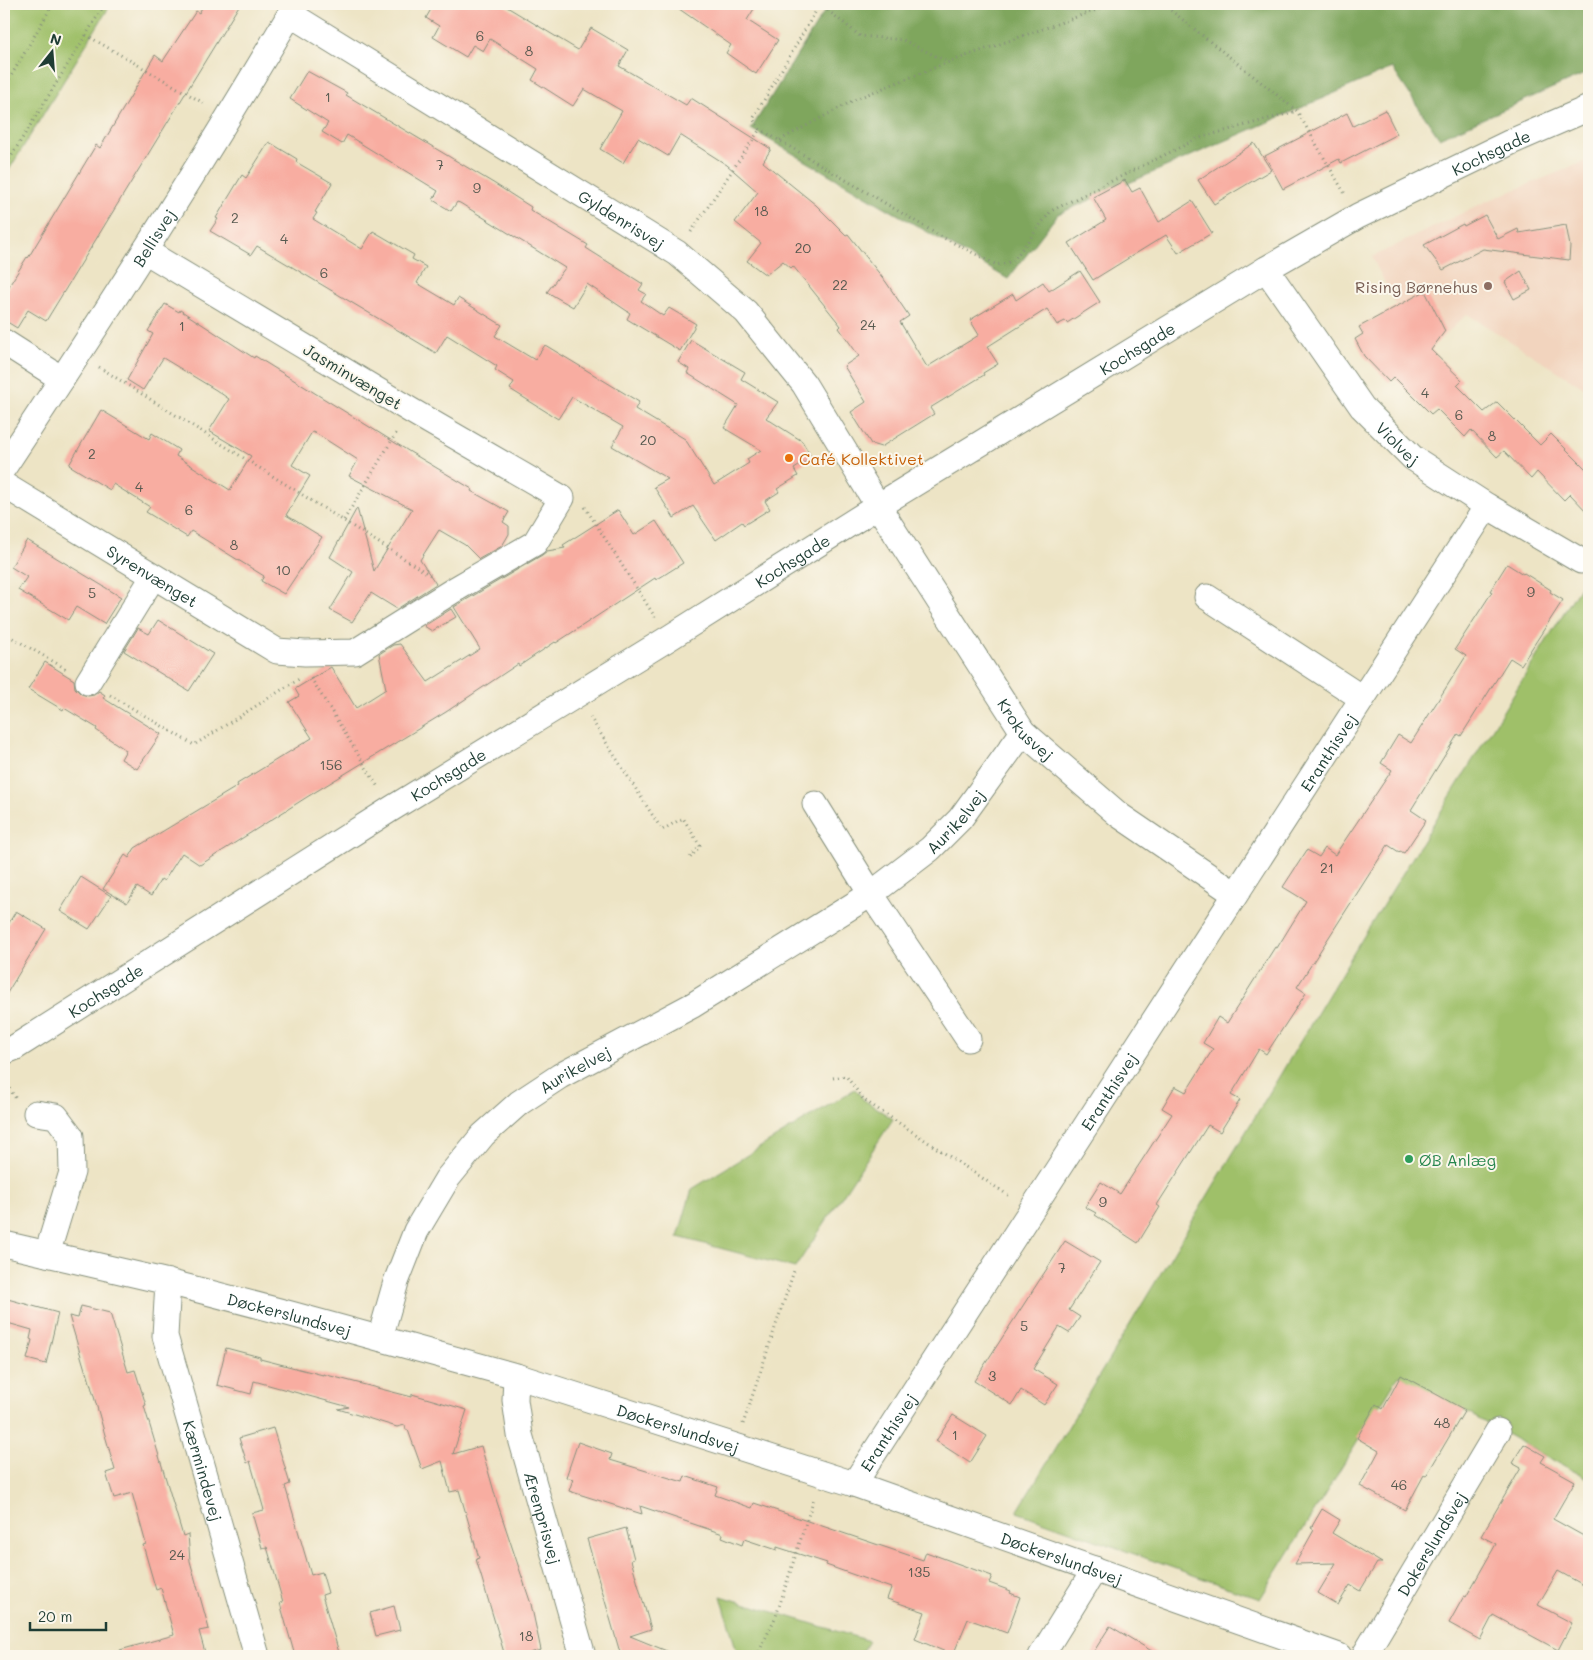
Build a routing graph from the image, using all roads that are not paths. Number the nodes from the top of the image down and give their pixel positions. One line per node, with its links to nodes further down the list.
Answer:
1 (293, 9): 3 (street, Bellisvej); 10 (street, Gyldenrisvej)
2 (1589, 108): 4 (street, Kochsgade)
3 (146, 251): 6 (street, Bellisvej); 9 (street, Jasminvænget)
4 (1266, 269): 10 (street, Kochsgade); 11 (street, Violvej)
5 (4, 342): 6 (street)
6 (62, 379): 7 (street, Bellisvej)
7 (4, 467)
8 (4, 485): 13 (street, Syrenvænget)
9 (562, 498): 13 (street, Syrenvænget)
10 (878, 506): 17 (street, Krokusvej); 22 (street, Kochsgade)
11 (1487, 506): 12 (street, Violvej); 16 (street, Eranthisvej)
12 (1580, 561)
13 (153, 577): 15 (street)
14 (1207, 597): 16 (street, Eranthisvej)
15 (88, 682)
16 (1362, 698): 20 (street, Eranthisvej)
17 (1023, 732): 19 (street, Aurikelvej); 20 (street, Krokusvej)
18 (815, 804): 19 (street)
19 (871, 894): 21 (street); 27 (street, Aurikelvej)
20 (1235, 894): 30 (street, Eranthisvej)
21 (968, 1039)
22 (7, 1053)
23 (36, 1113): 25 (street)
24 (4, 1244): 25 (street, Døckerslundsvej)
25 (47, 1254): 26 (street, Døckerslundsvej)
26 (168, 1282): 27 (street, Døckerslundsvej); 32 (street, Kærmindevej)
27 (380, 1338): 28 (street, Døckerslundsvej)
28 (516, 1376): 30 (street, Døckerslundsvej); 33 (street, Ærenprisvej)
29 (1498, 1432): 36 (street, Dokerslundsvej)
30 (854, 1484): 31 (street, Døckerslundsvej)
31 (1095, 1569): 34 (street); 35 (street, Døckerslundsvej)
32 (257, 1656)
33 (583, 1656)
34 (1041, 1656)
35 (1339, 1656)
36 (1364, 1656)

